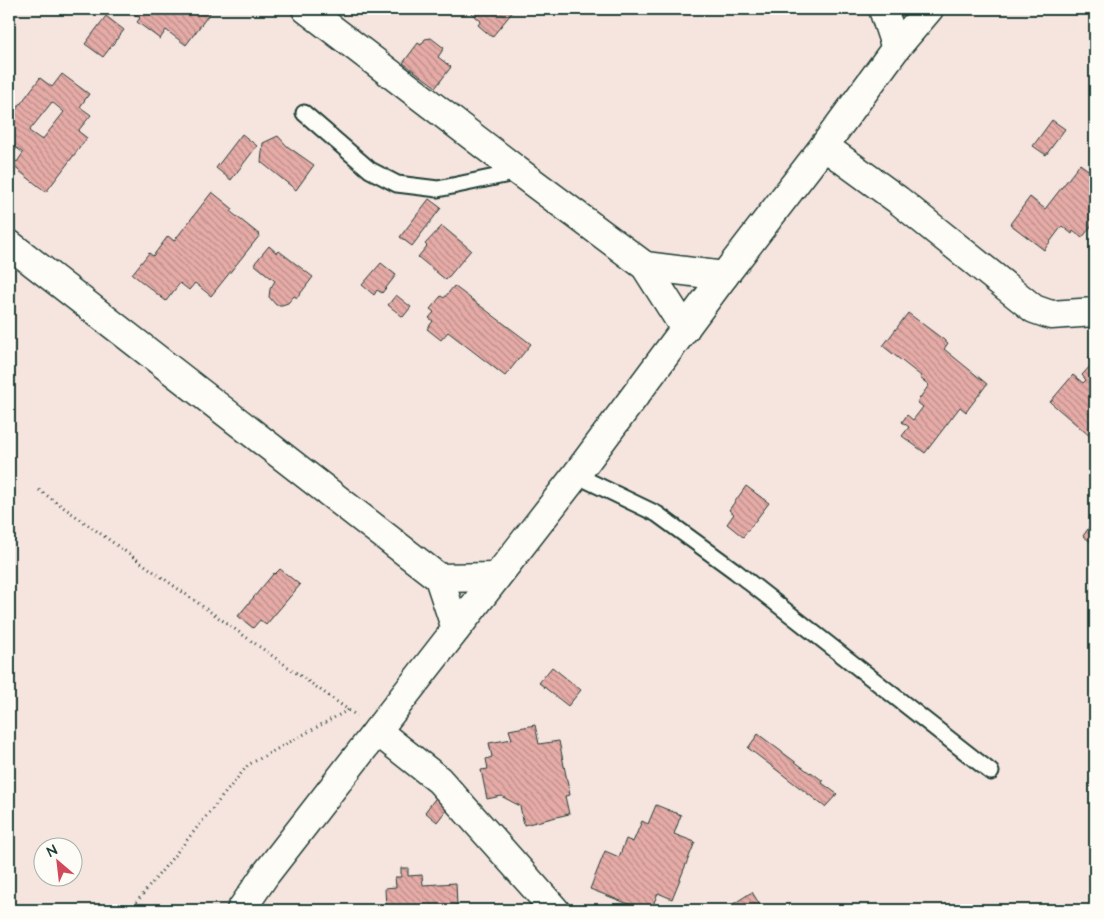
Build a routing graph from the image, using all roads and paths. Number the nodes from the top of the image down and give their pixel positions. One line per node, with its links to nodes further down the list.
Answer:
1 (306, 9): 7 (street)
2 (883, 9): 4 (street)
3 (929, 9): 4 (street)
4 (896, 48): 6 (street)
5 (304, 113): 7 (lane)
6 (824, 146): 10 (street); 11 (street)
7 (519, 172): 9 (street)
8 (9, 244): 15 (street)
9 (645, 266): 10 (street); 12 (street)
10 (724, 276): 12 (street)
11 (1095, 312)
12 (685, 329): 13 (street)
13 (576, 475): 16 (street); 20 (lane)
14 (39, 490): 18 (path)
15 (440, 578): 16 (street); 17 (street)
16 (496, 578): 17 (street)
17 (456, 628): 19 (street)
18 (348, 710): 19 (path); 22 (path)
19 (377, 731): 21 (street); 25 (street)
20 (991, 772)
21 (265, 875): 23 (street); 24 (street)
22 (130, 910)
23 (224, 910)
24 (241, 910)
25 (555, 910)

